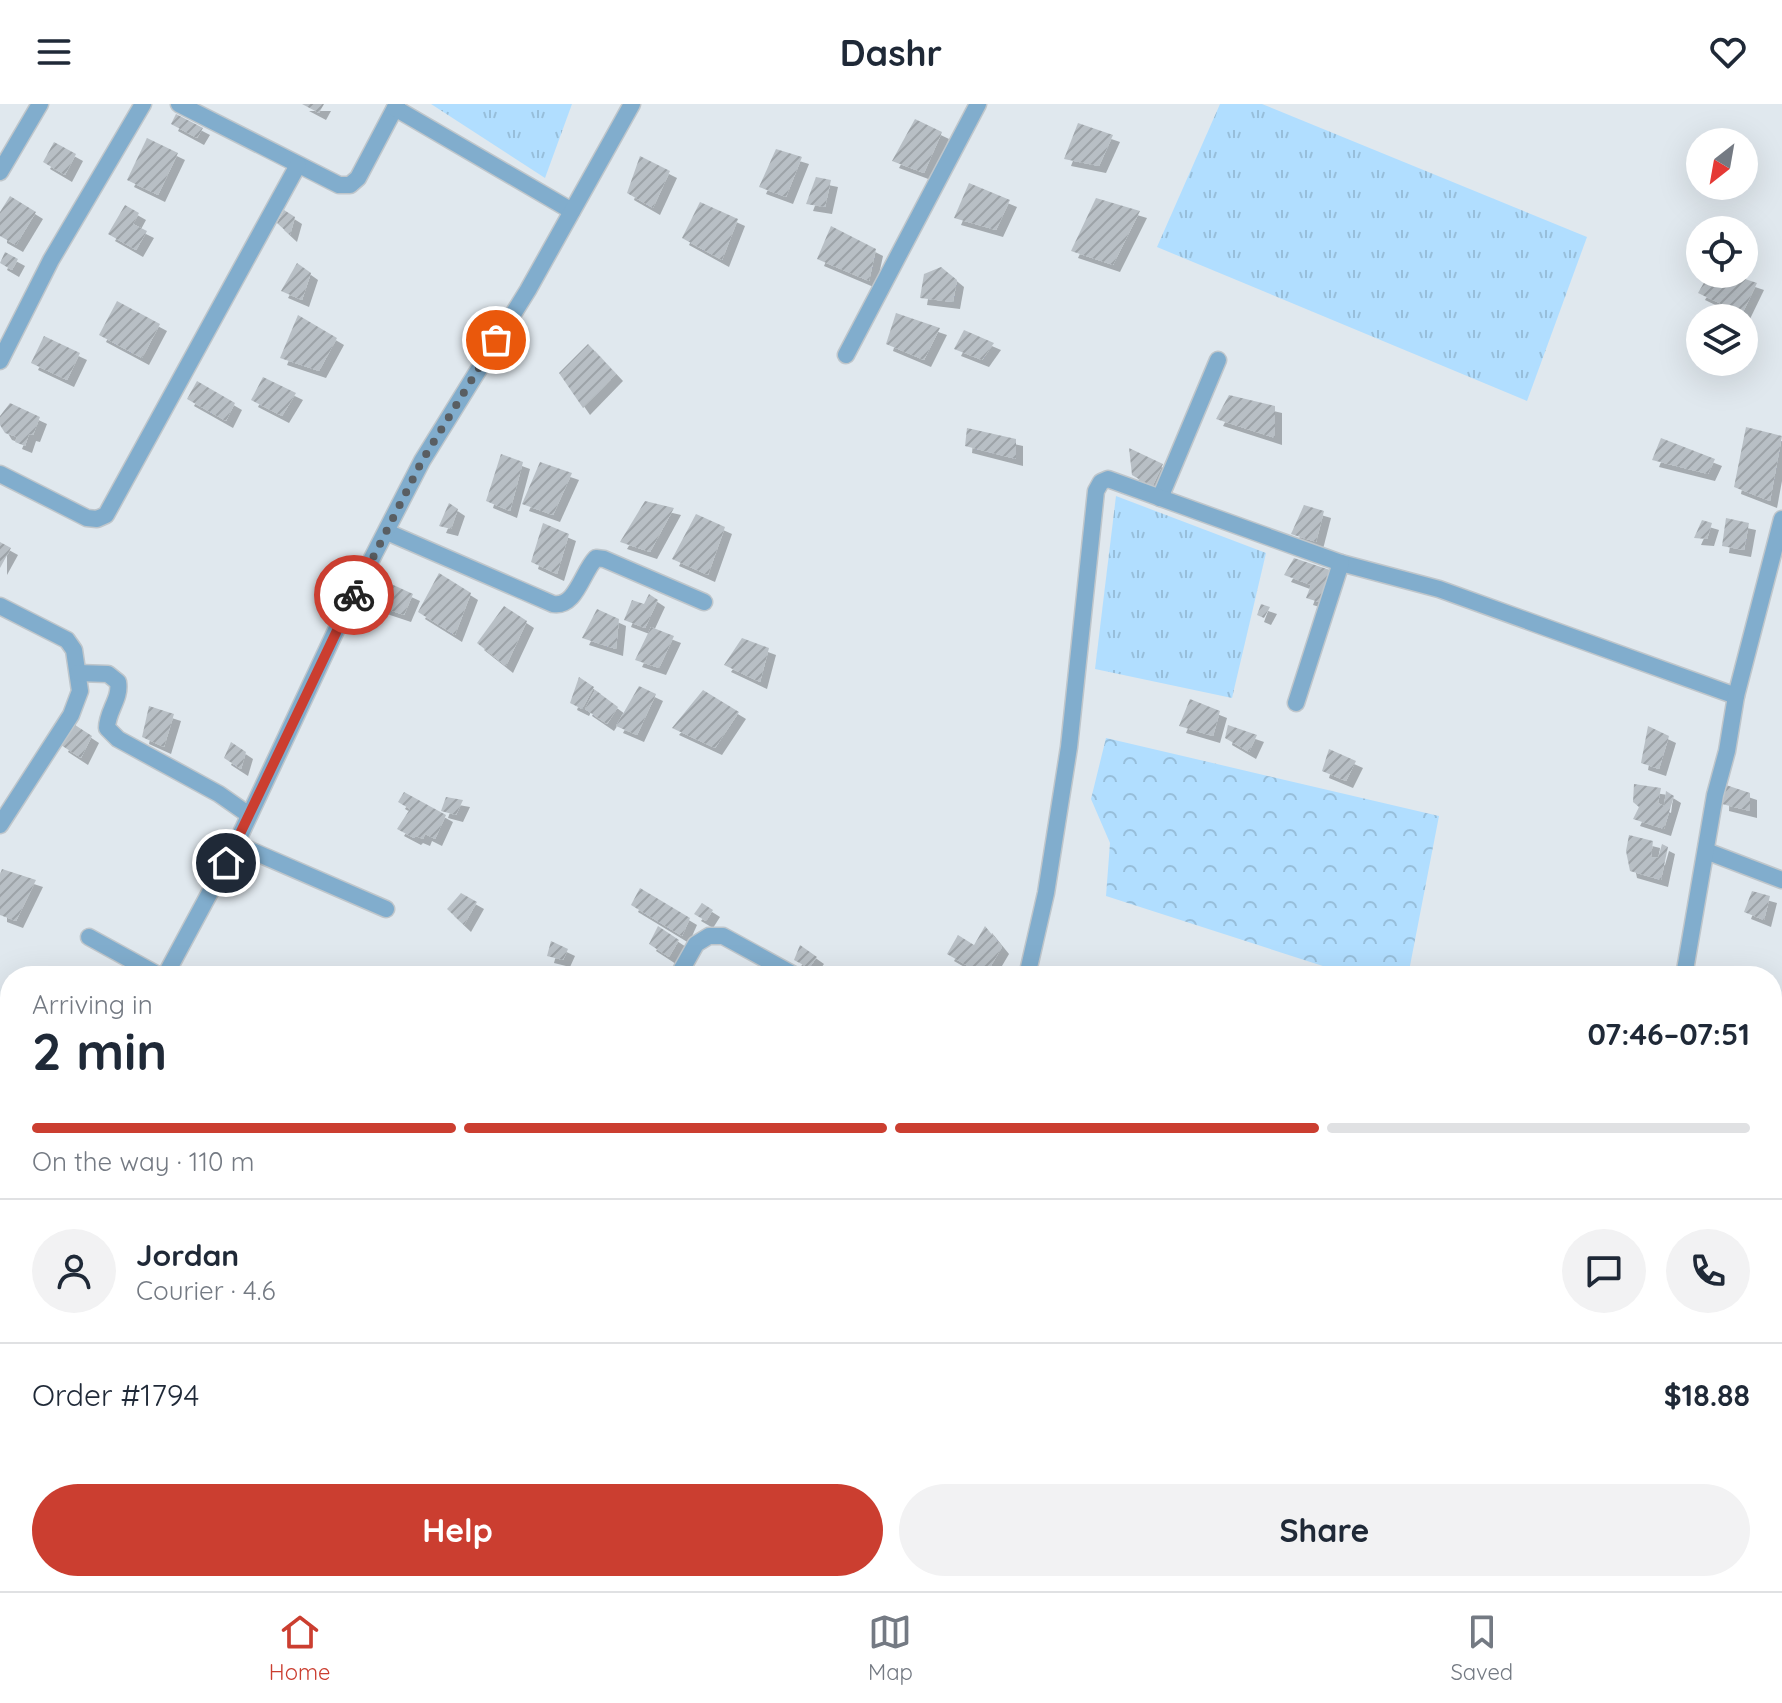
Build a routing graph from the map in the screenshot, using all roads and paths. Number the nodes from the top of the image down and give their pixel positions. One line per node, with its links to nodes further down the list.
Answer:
1 (40, 104): 8 (street)
2 (143, 104): 12 (street)
3 (179, 104): 7 (street)
4 (632, 104): 9 (street)
5 (978, 104): 10 (street)
6 (396, 106): 7 (street); 9 (street)
7 (298, 165): 13 (street)
8 (0, 172)
9 (572, 211): 16 (street)
10 (846, 355)
11 (1218, 360): 14 (street)
12 (0, 361)
13 (0, 474)
14 (1160, 498): 17 (street); 34 (street)
15 (1782, 519): 21 (street)
16 (387, 532): 18 (street); 23 (street)
17 (1341, 563): 21 (street); 22 (street)
18 (704, 602)
19 (0, 606): 20 (street)
20 (78, 673): 23 (street); 24 (street)
21 (1736, 696): 26 (street)
22 (1296, 703)
23 (249, 815): 25 (street)
24 (0, 825)
25 (236, 844): 28 (street); 31 (street)
26 (1706, 851): 27 (street); 35 (street)
27 (1782, 880)
28 (386, 909)
29 (89, 937): 30 (street)
30 (143, 966)
31 (168, 966)
32 (684, 966): 33 (street)
33 (778, 966)
34 (1029, 966)
35 (1686, 966)

